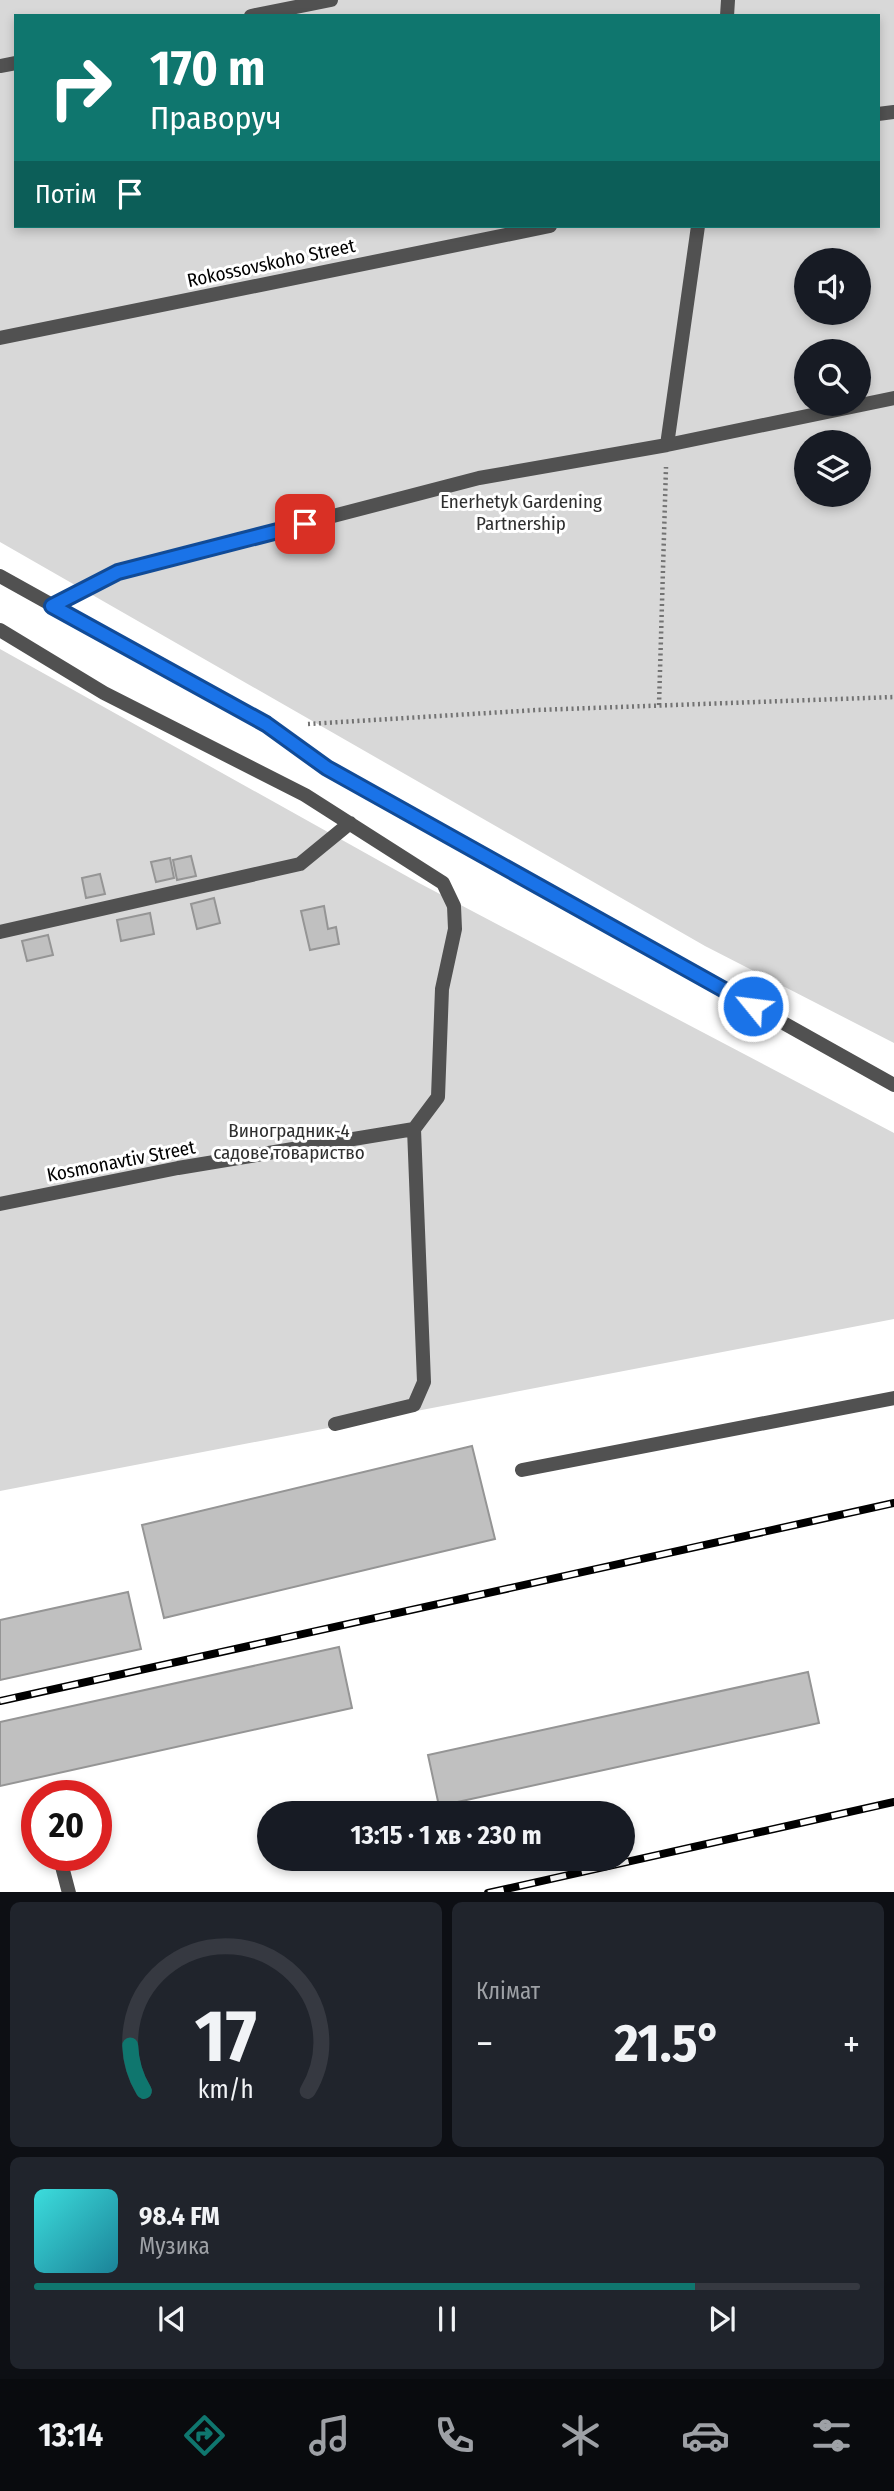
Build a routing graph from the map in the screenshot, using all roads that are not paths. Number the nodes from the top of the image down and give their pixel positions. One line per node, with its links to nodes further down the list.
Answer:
1 (331, 0): 2 (lane)
2 (261, 14)
3 (540, 228): 5 (lane, Rokossovskoho Street)
4 (698, 228): 7 (lane)
5 (0, 338)
6 (894, 398): 7 (lane)
7 (667, 445): 9 (lane)
8 (0, 576): 9 (lane)
9 (52, 606): 13 (lane)
10 (0, 630): 11 (lane)
11 (350, 823): 12 (lane); 14 (lane)
12 (0, 932)
13 (894, 1085)
14 (414, 1129): 15 (lane, Kosmonavtiv Street); 17 (lane)
15 (0, 1204)
16 (894, 1398): 18 (lane)
17 (335, 1424)
18 (522, 1470)
19 (63, 1871): 20 (lane)
20 (69, 1892)

